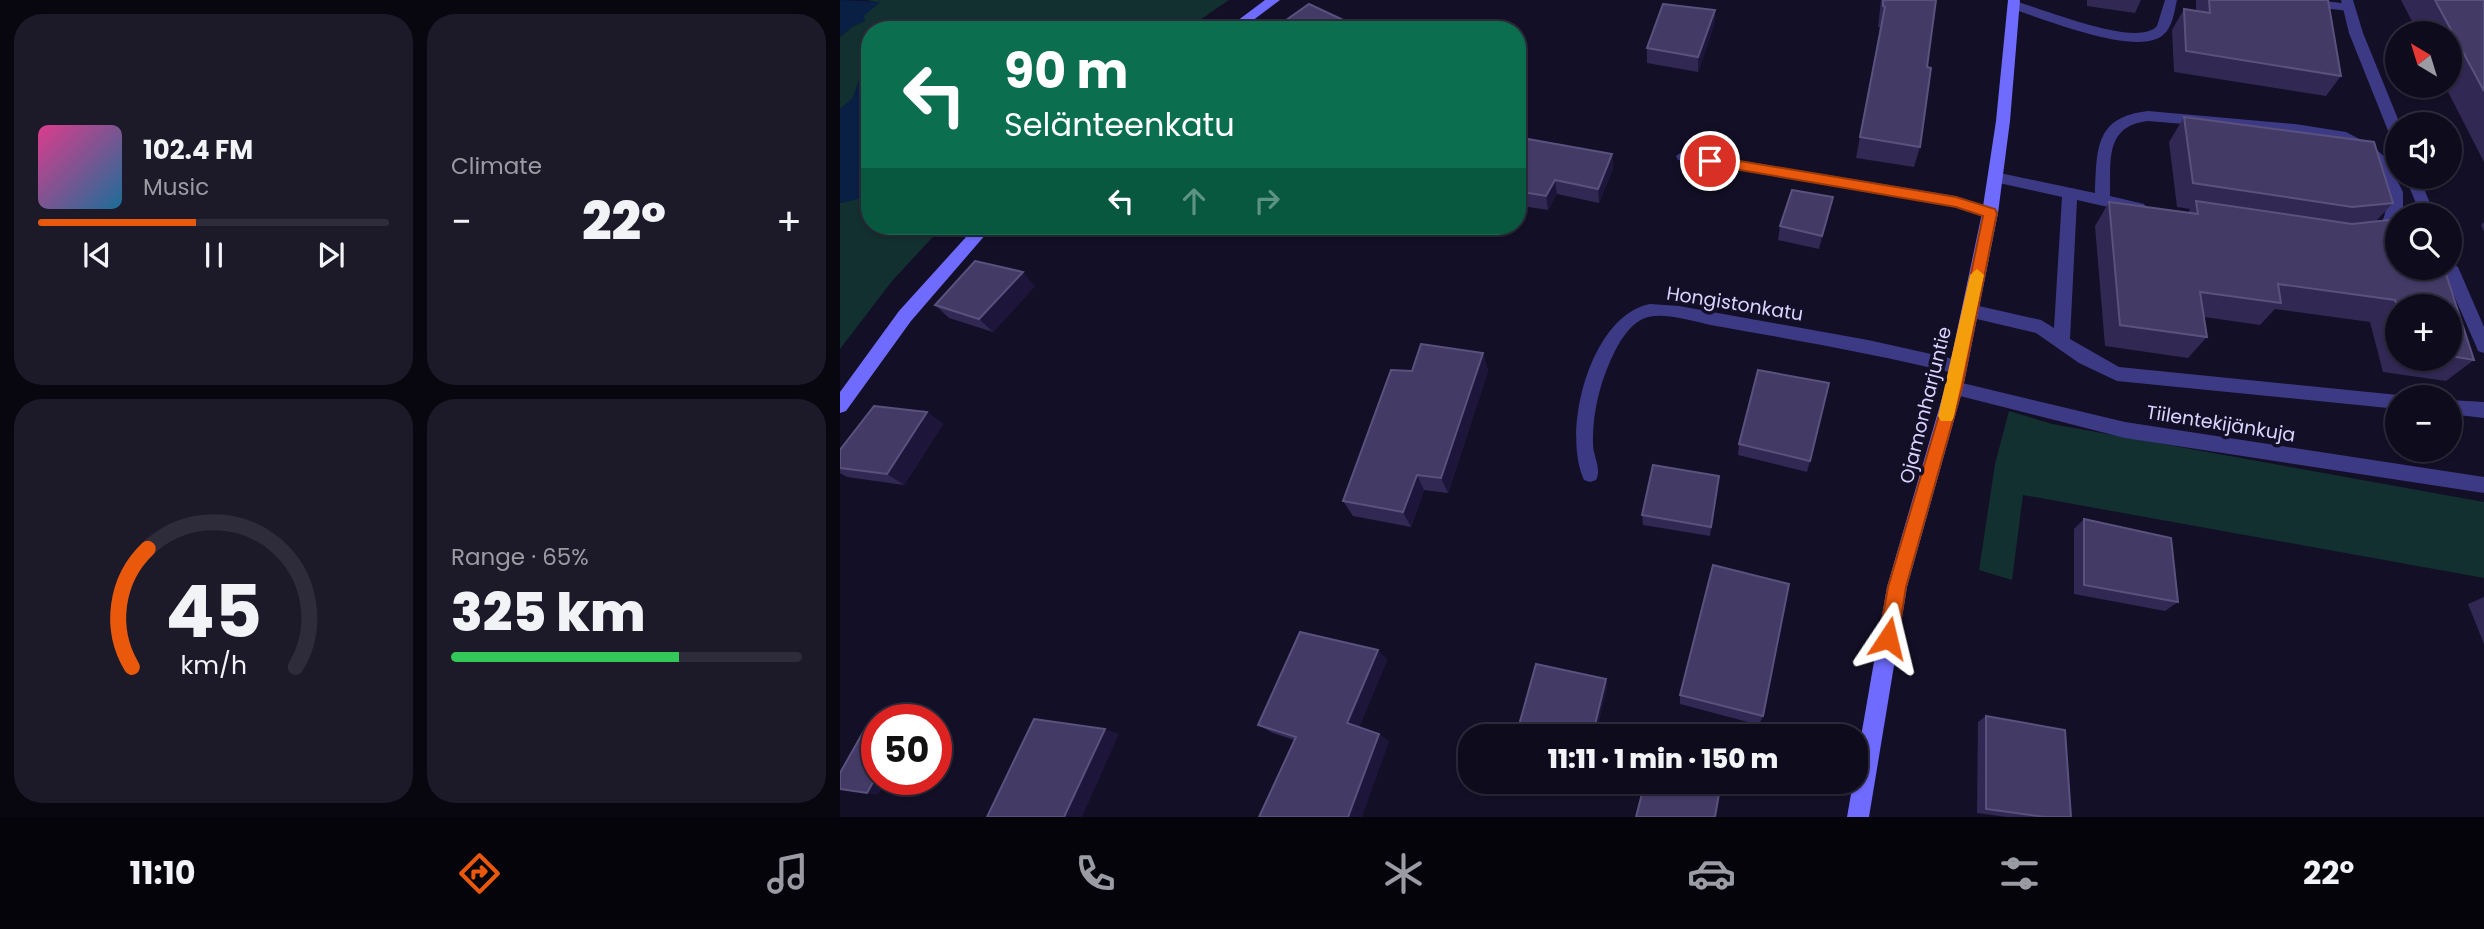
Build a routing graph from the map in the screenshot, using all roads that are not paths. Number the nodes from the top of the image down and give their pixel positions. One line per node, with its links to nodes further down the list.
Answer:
1 (1274, 0): 6 (main road)
2 (2171, 0): 4 (street)
3 (2287, 0): 5 (street)
4 (2014, 2): 10 (main road, Ojamonharjuntie)
5 (2348, 4): 7 (street)
6 (1244, 21)
7 (2388, 112)
8 (1683, 156): 15 (street)
9 (2385, 170): 13 (street)
10 (1995, 177): 12 (street); 15 (main road, Ojamonharjuntie)
11 (2394, 189): 17 (street)
12 (2070, 193): 13 (street); 20 (street)
13 (2102, 200): 14 (street)
14 (2157, 212)
15 (1990, 213): 19 (main road, Ojamonharjuntie)
16 (977, 235): 25 (main road)
17 (2357, 236)
18 (2456, 280): 21 (street)
19 (1970, 311): 20 (street); 22 (main road, Ojamonharjuntie)
20 (2062, 340): 24 (street)
21 (2484, 346)
22 (1958, 367): 23 (main road, Ojamonharjuntie); 28 (street, Hongistonkatu)
23 (1954, 388): 29 (street, Tiilentekijänkuja); 30 (main road, Ojamonharjuntie)
24 (2385, 401)
25 (840, 406)
26 (2462, 408): 27 (street)
27 (2484, 410)
28 (1590, 474)
29 (2484, 485)
30 (1858, 817)

